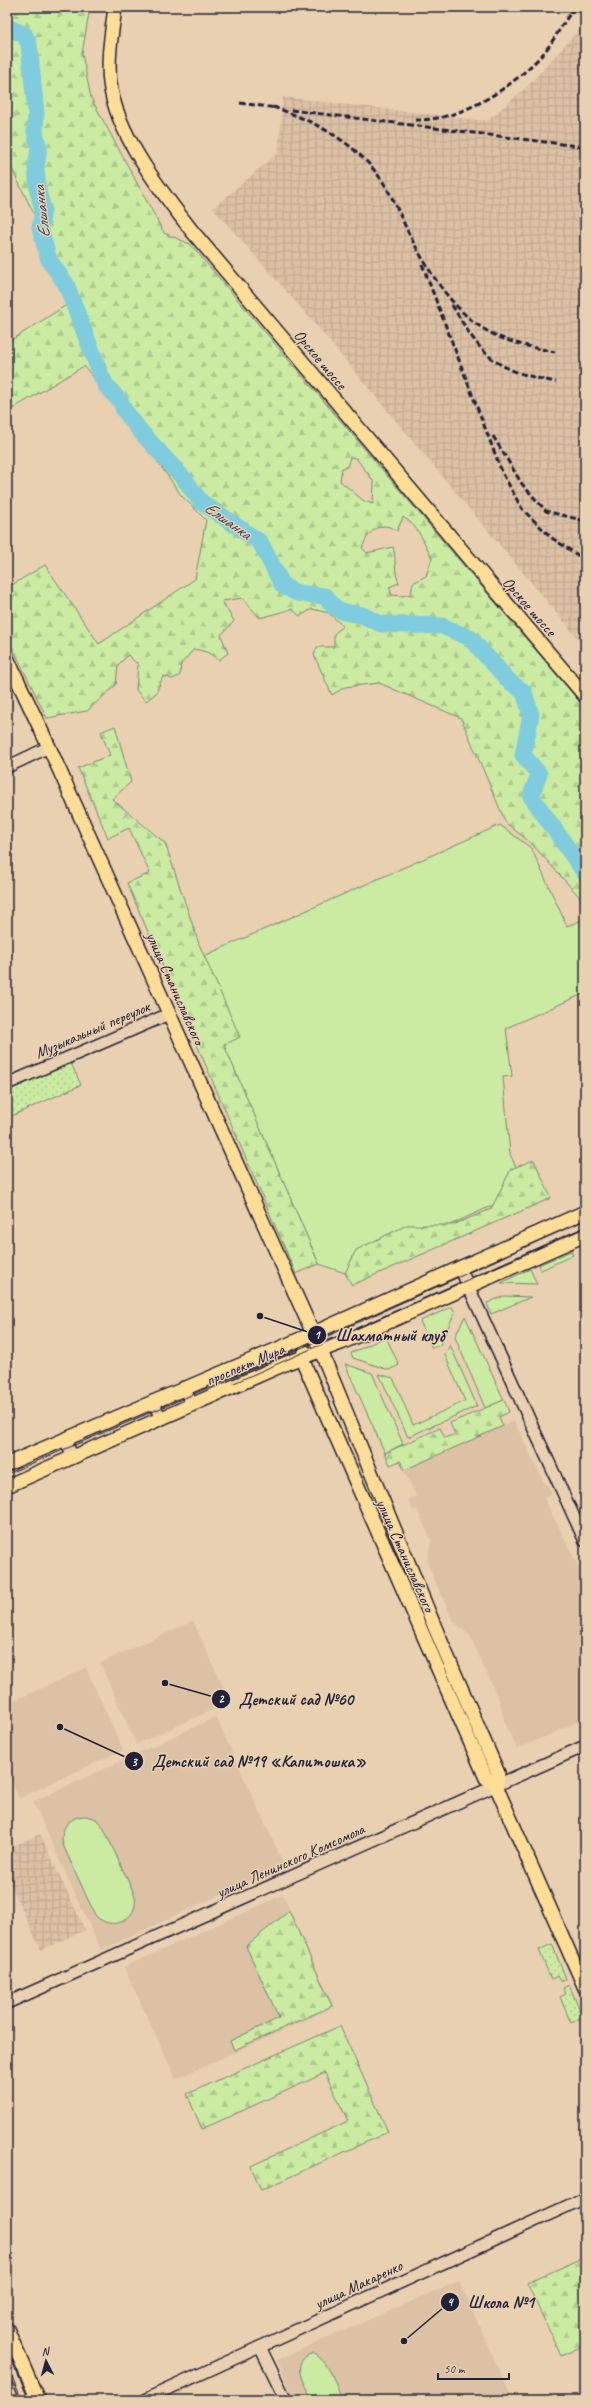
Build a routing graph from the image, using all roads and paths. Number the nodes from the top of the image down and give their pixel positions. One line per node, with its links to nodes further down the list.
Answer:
1 (115, 7): 3 (main road, Орское шоссе)
2 (7, 658): 4 (main road, улица Станиславского)
3 (585, 696)
4 (49, 747): 5 (street); 6 (main road, улица Станиславского)
5 (7, 767)
6 (169, 1014): 7 (street, Музыкальный переулок); 12 (main road, улица Станиславского)
7 (7, 1084)
8 (585, 1212): 10 (main road, проспект Мира)
9 (585, 1234): 11 (main road, проспект Мира)
10 (460, 1268): 11 (street); 12 (main road, проспект Мира)
11 (469, 1288): 13 (main road, проспект Мира); 23 (street)
12 (313, 1334): 13 (main road, улица Станиславского); 14 (main road); 15 (main road, проспект Мира)
13 (320, 1351): 14 (main road, проспект Мира); 25 (main road, улица Станиславского)
14 (302, 1359): 17 (main road, проспект Мира); 25 (main road, улица Станиславского)
15 (184, 1388): 16 (main road, проспект Мира); 17 (street)
16 (153, 1401): 18 (street); 19 (main road, проспект Мира)
17 (192, 1405): 18 (main road, проспект Мира)
18 (161, 1419): 20 (main road, проспект Мира)
19 (65, 1439): 20 (street); 21 (main road, проспект Мира)
20 (73, 1458): 22 (main road, проспект Мира)
21 (7, 1464)
22 (7, 1486)
23 (585, 1541)
24 (585, 1746): 25 (street, улица Ленинского Комсомола)
25 (496, 1786): 26 (main road, улица Станиславского); 28 (street, улица Ленинского Комсомола)
26 (580, 1966): 27 (main road, улица Станиславского)
27 (585, 1988)
28 (7, 2003)
29 (585, 2198): 31 (street, улица Макаренко)
30 (7, 2329): 34 (main road)
31 (260, 2347): 35 (street, улица Макаренко); 36 (street)
32 (7, 2388): 33 (main road)
33 (12, 2400)
34 (38, 2400)
35 (144, 2400)
36 (286, 2400)

